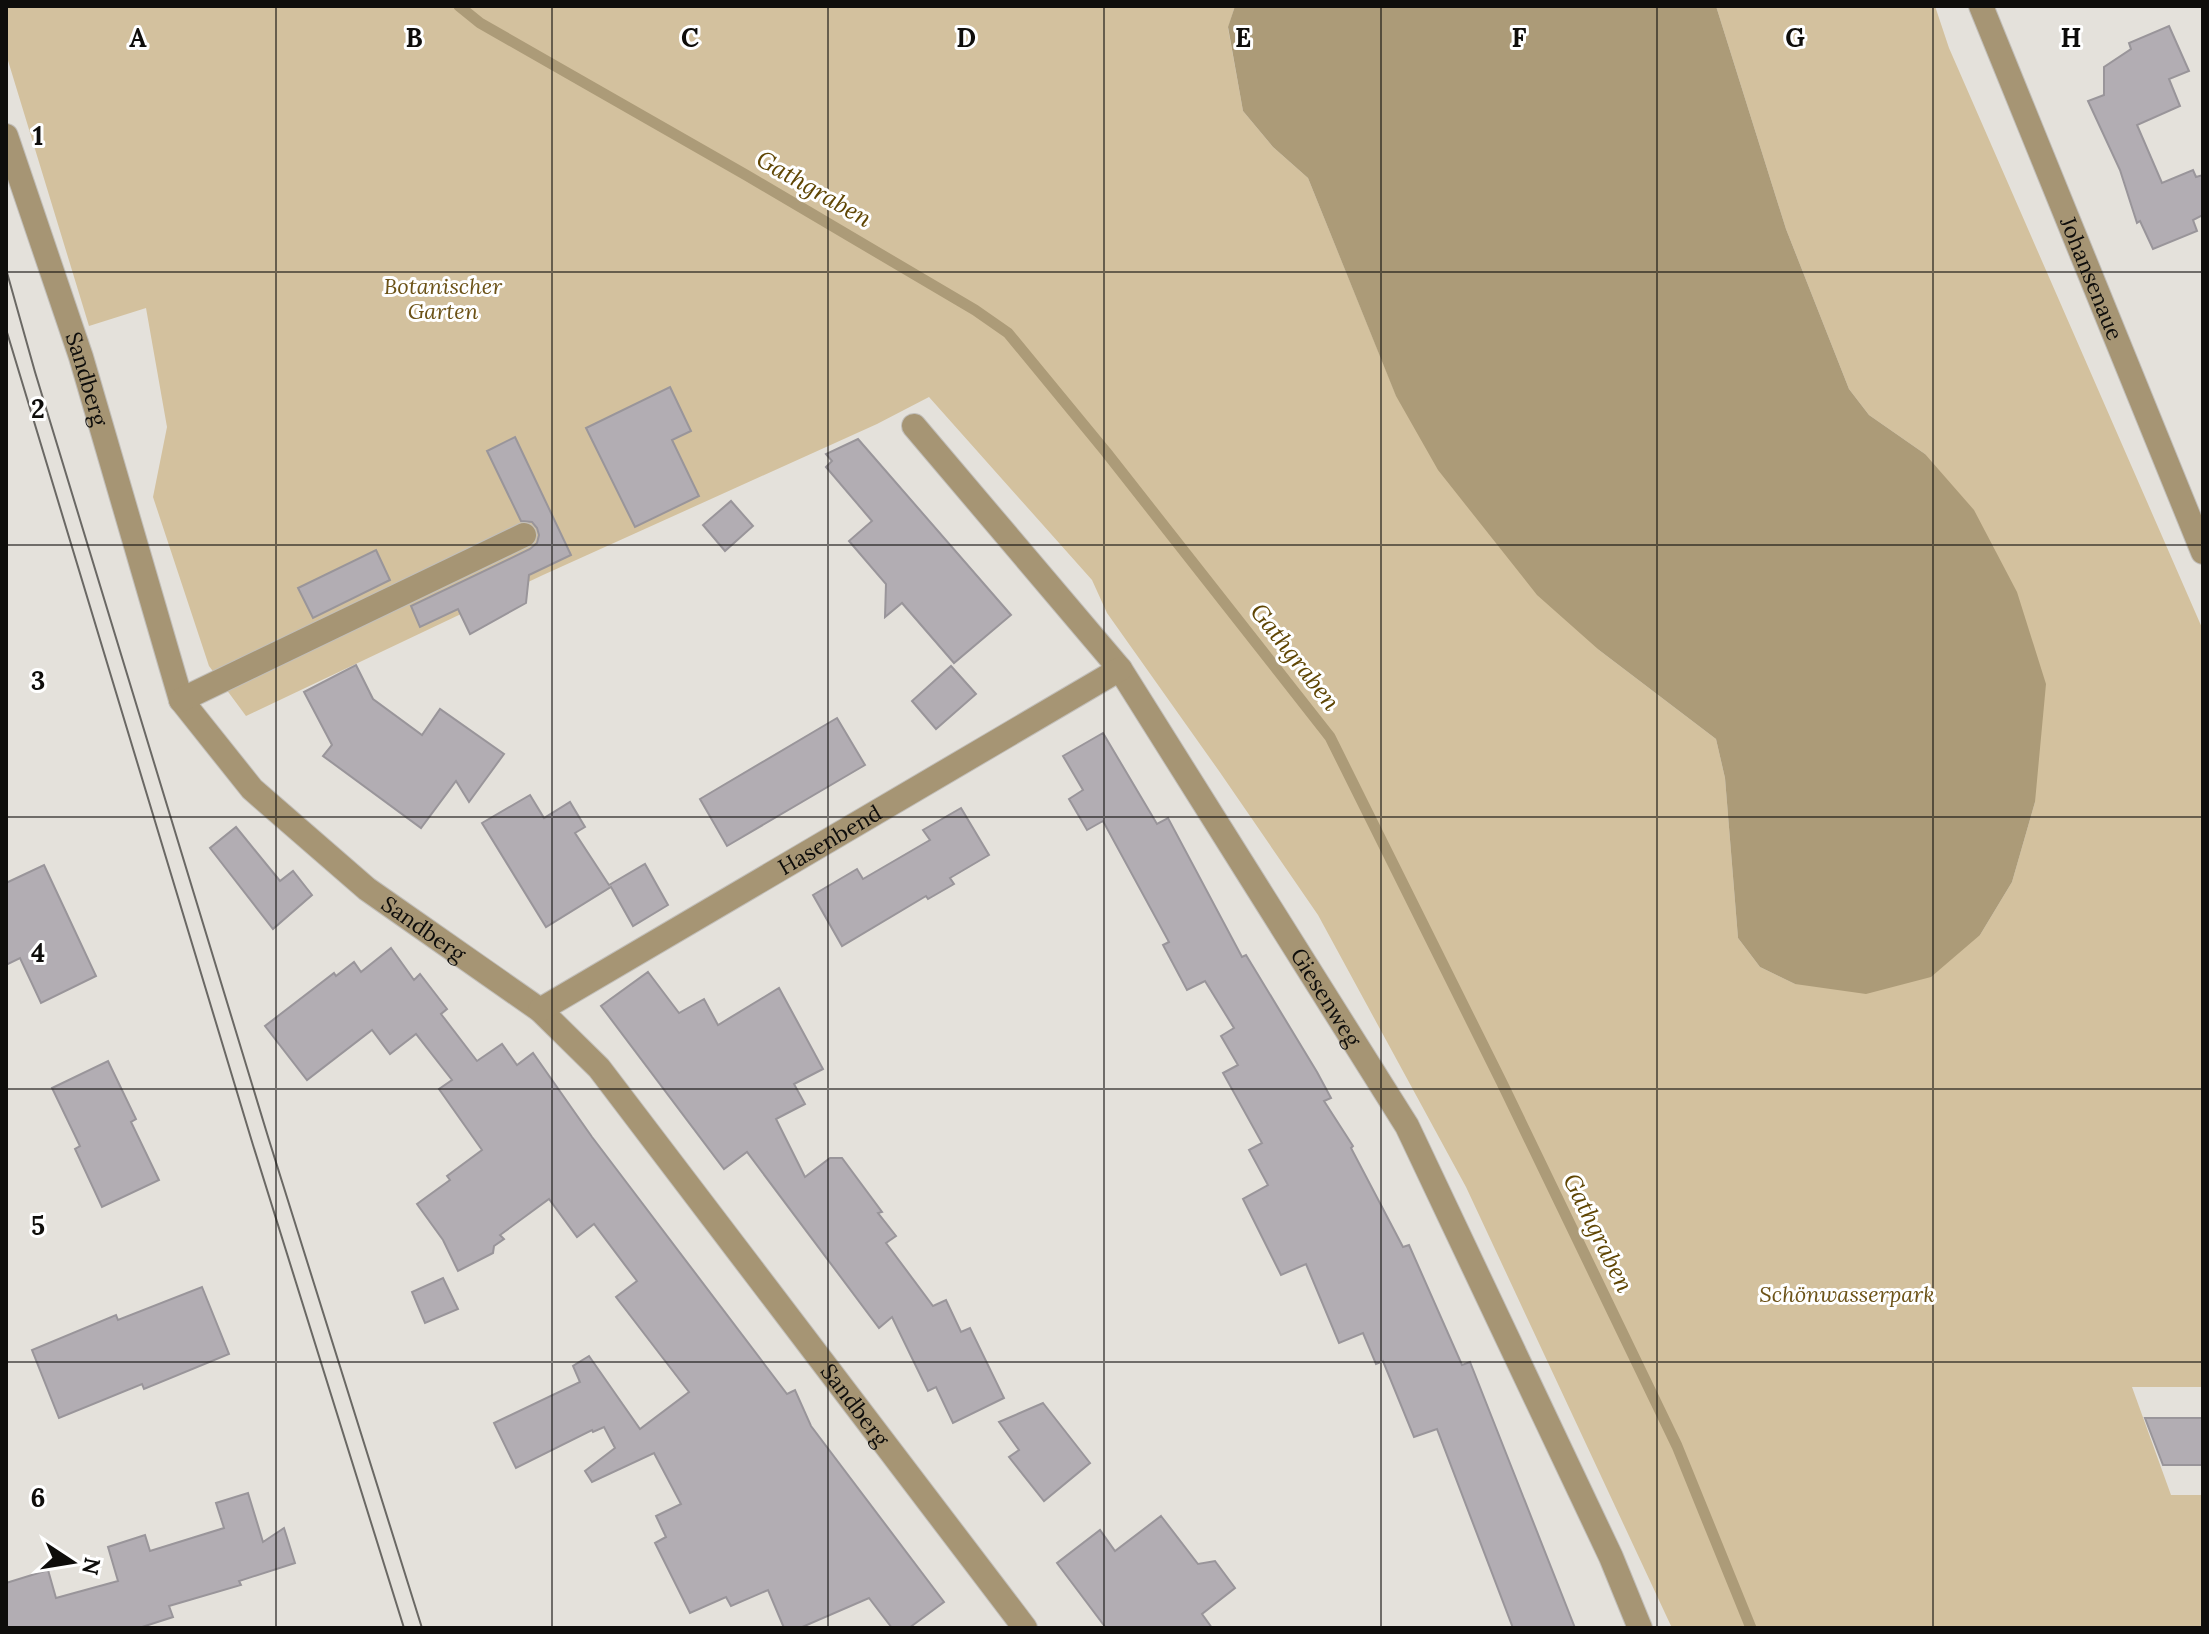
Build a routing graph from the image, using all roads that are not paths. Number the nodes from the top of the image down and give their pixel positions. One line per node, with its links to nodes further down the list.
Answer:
1 (1981, 6): 5 (street, Johansenaue)
2 (6, 136): 7 (street, Sandberg)
3 (914, 426): 6 (street, Giesenweg)
4 (524, 535): 7 (street)
5 (2203, 552)
6 (1120, 669): 8 (street, Hasenbend); 10 (street, Giesenweg)
7 (181, 700): 8 (street, Sandberg)
8 (540, 1010): 9 (street, Sandberg)
9 (1025, 1628)
10 (1640, 1628)

